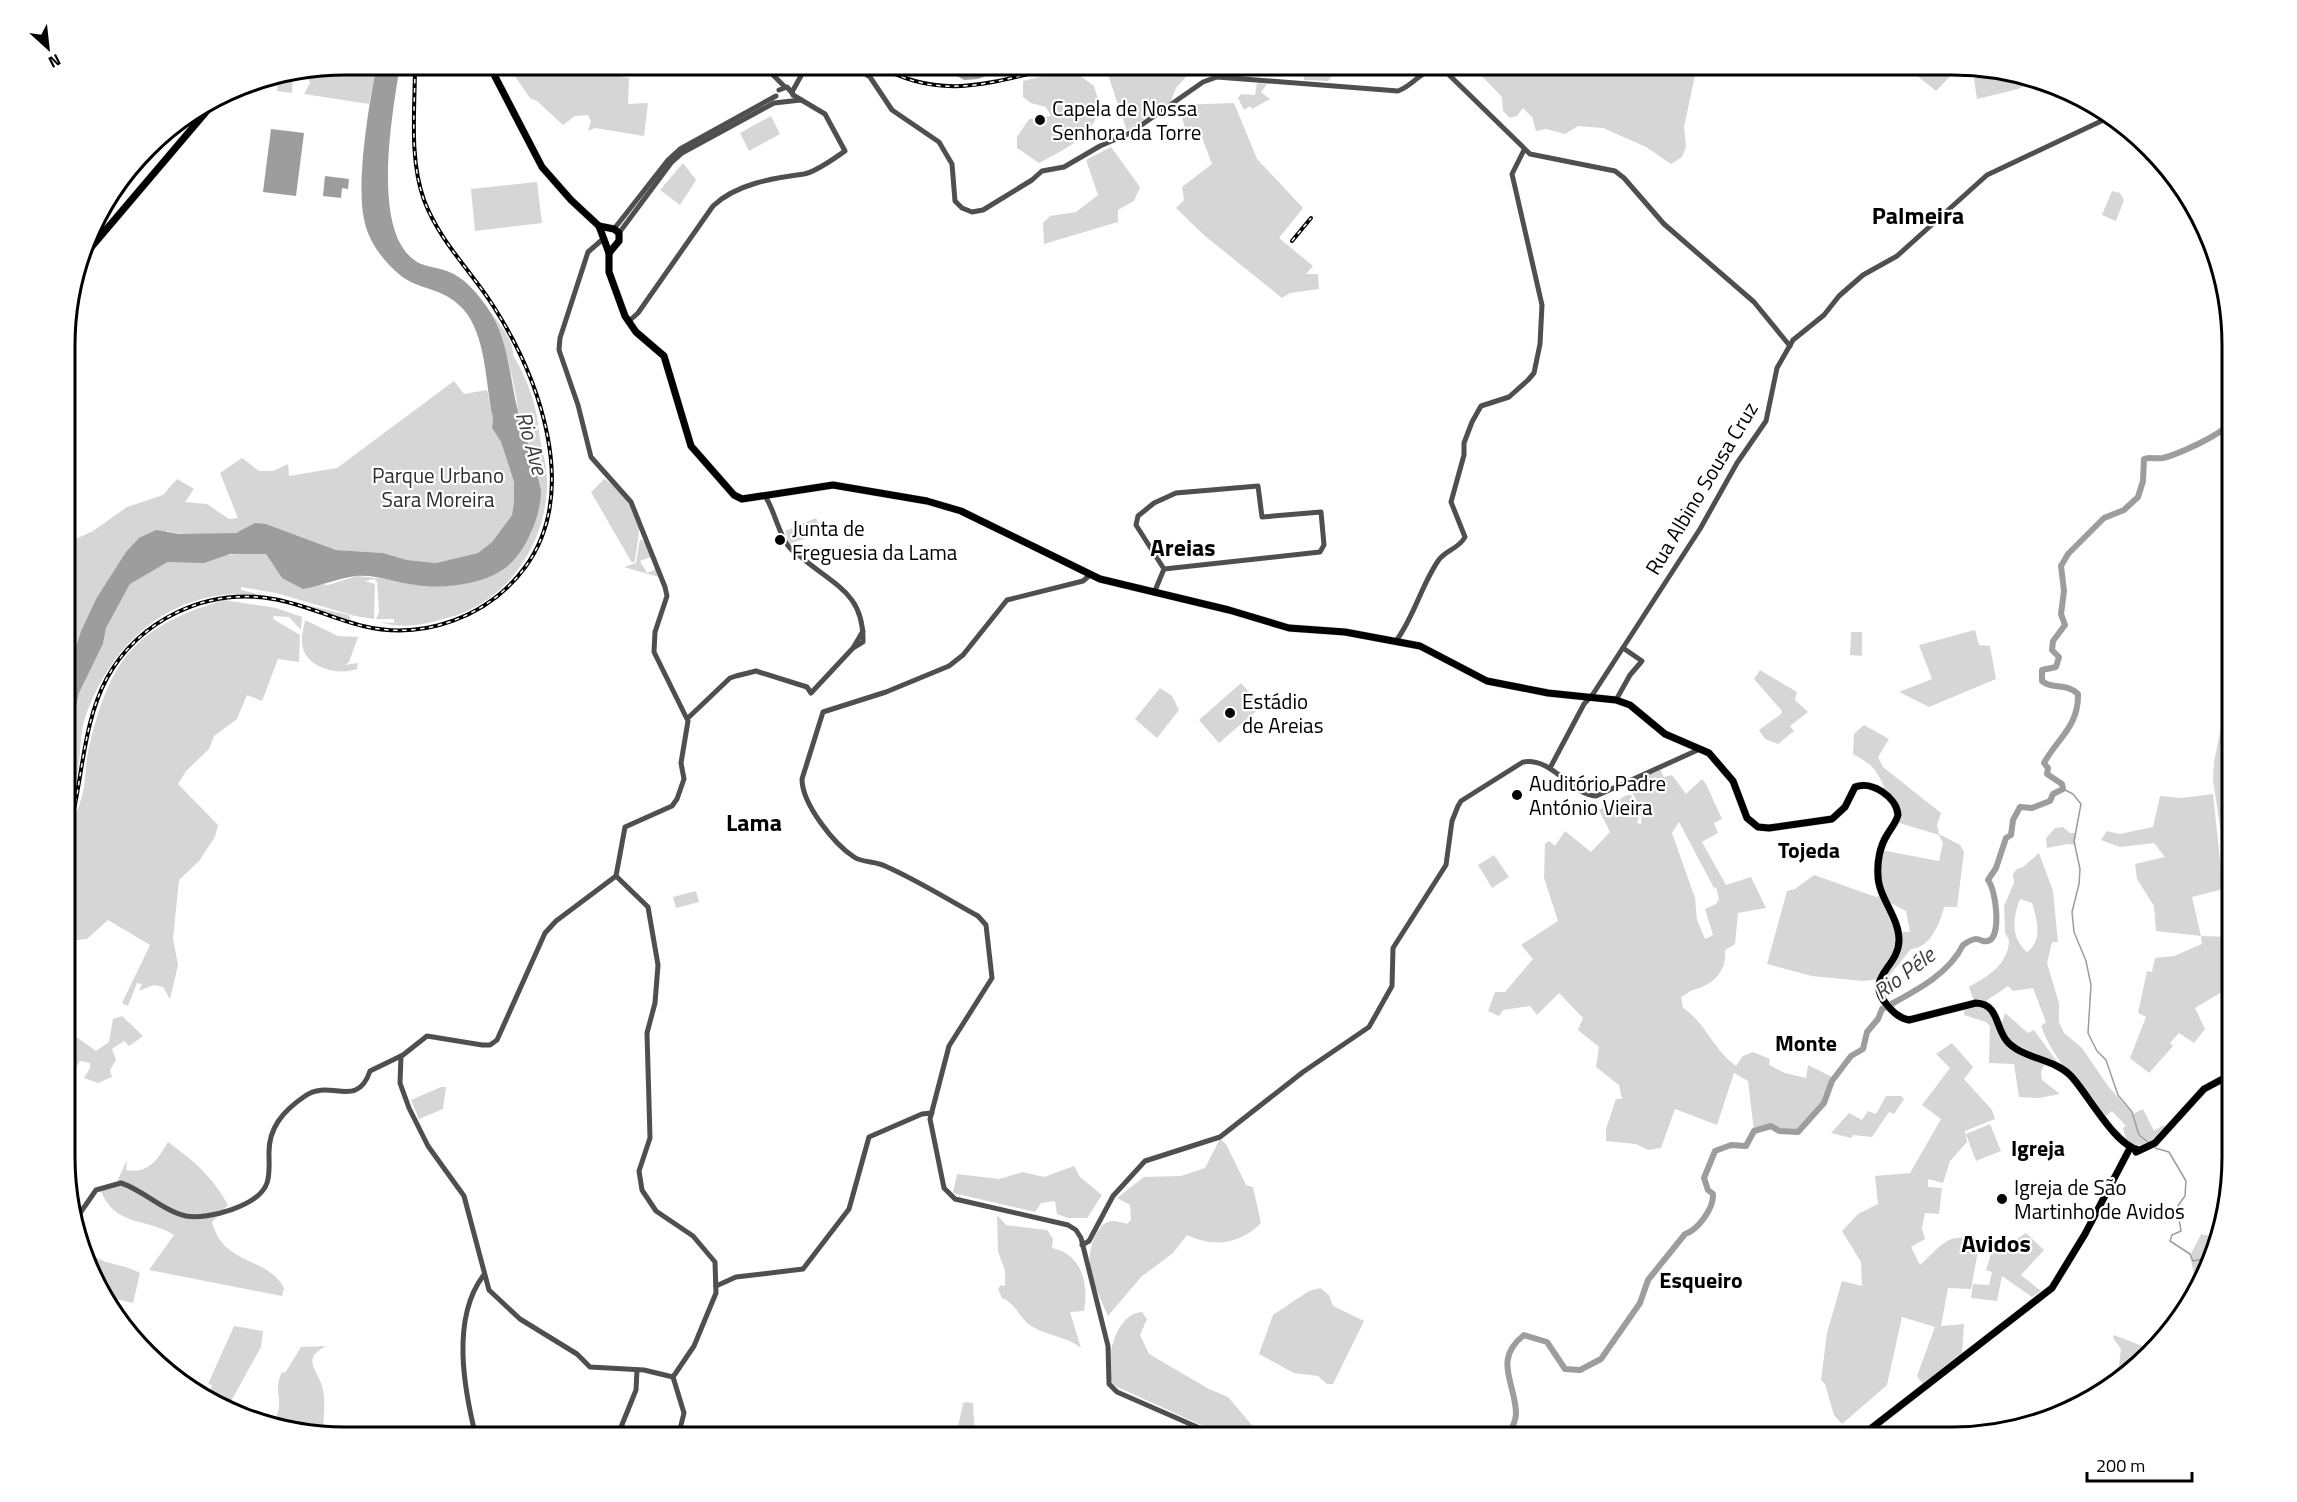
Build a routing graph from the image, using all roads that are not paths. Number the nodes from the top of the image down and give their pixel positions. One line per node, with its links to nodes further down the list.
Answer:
1 (495, 75): 14 (main road)
2 (772, 75): 8 (street)
3 (802, 75): 7 (street)
4 (867, 75): 5 (street)
5 (1419, 75)
6 (1449, 75): 13 (street)
7 (799, 80): 8 (street); 9 (street)
8 (782, 90): 9 (street); 10 (street); 14 (street)
9 (792, 96): 10 (street); 18 (street)
10 (780, 102): 14 (street)
11 (203, 116): 15 (main road)
12 (2102, 121): 19 (street, Rua Albino Sousa Cruz)
13 (1524, 150): 19 (street); 26 (street)
14 (609, 235): 16 (main road); 16 (main road); 17 (main road); 36 (street)
15 (96, 241)
16 (615, 244): 17 (main road)
17 (609, 253): 18 (main road)
18 (628, 322): 21 (main road)
19 (1790, 346): 31 (street, Rua Albino Sousa Cruz)
20 (775, 494): 21 (main road); 22 (street); 24 (main road)
21 (765, 496): 22 (street)
22 (773, 507): 27 (street)
23 (1164, 569): 23 (street); 25 (street)
24 (1090, 575): 25 (main road); 42 (street)
25 (1158, 593): 28 (main road)
26 (1405, 629): 28 (street); 29 (street)
27 (863, 631): 30 (street); 30 (street)
28 (1396, 641): 29 (main road)
29 (1406, 643): 34 (main road)
30 (853, 648): 32 (street)
31 (1623, 648): 34 (street, Rua Albino Sousa Cruz); 35 (street)
32 (815, 685): 33 (street); 33 (street)
33 (807, 687): 36 (street)
34 (1588, 698): 35 (main road); 38 (street, Rua Albino Sousa Cruz)
35 (1616, 700): 37 (main road)
36 (687, 718): 39 (street)
37 (1702, 748): 38 (street); 43 (main road)
38 (1550, 768): 48 (street)
39 (616, 876): 40 (street); 50 (street)
40 (401, 1056): 47 (street); 49 (street)
41 (2222, 1079): 45 (main road)
42 (932, 1113): 48 (street); 50 (street)
43 (2121, 1140): 44 (main road); 46 (main road)
44 (2130, 1148): 45 (main road); 46 (main road)
45 (2139, 1150): 46 (main road)
46 (2124, 1157): 57 (main road)
47 (81, 1212)
48 (1082, 1245): 56 (street)
49 (483, 1276): 51 (street); 53 (street)
50 (716, 1286): 52 (street)
51 (637, 1370): 52 (street); 54 (street)
52 (673, 1377): 55 (street)
53 (473, 1427)
54 (621, 1427)
55 (680, 1427)
56 (1197, 1427)
57 (1873, 1427)

